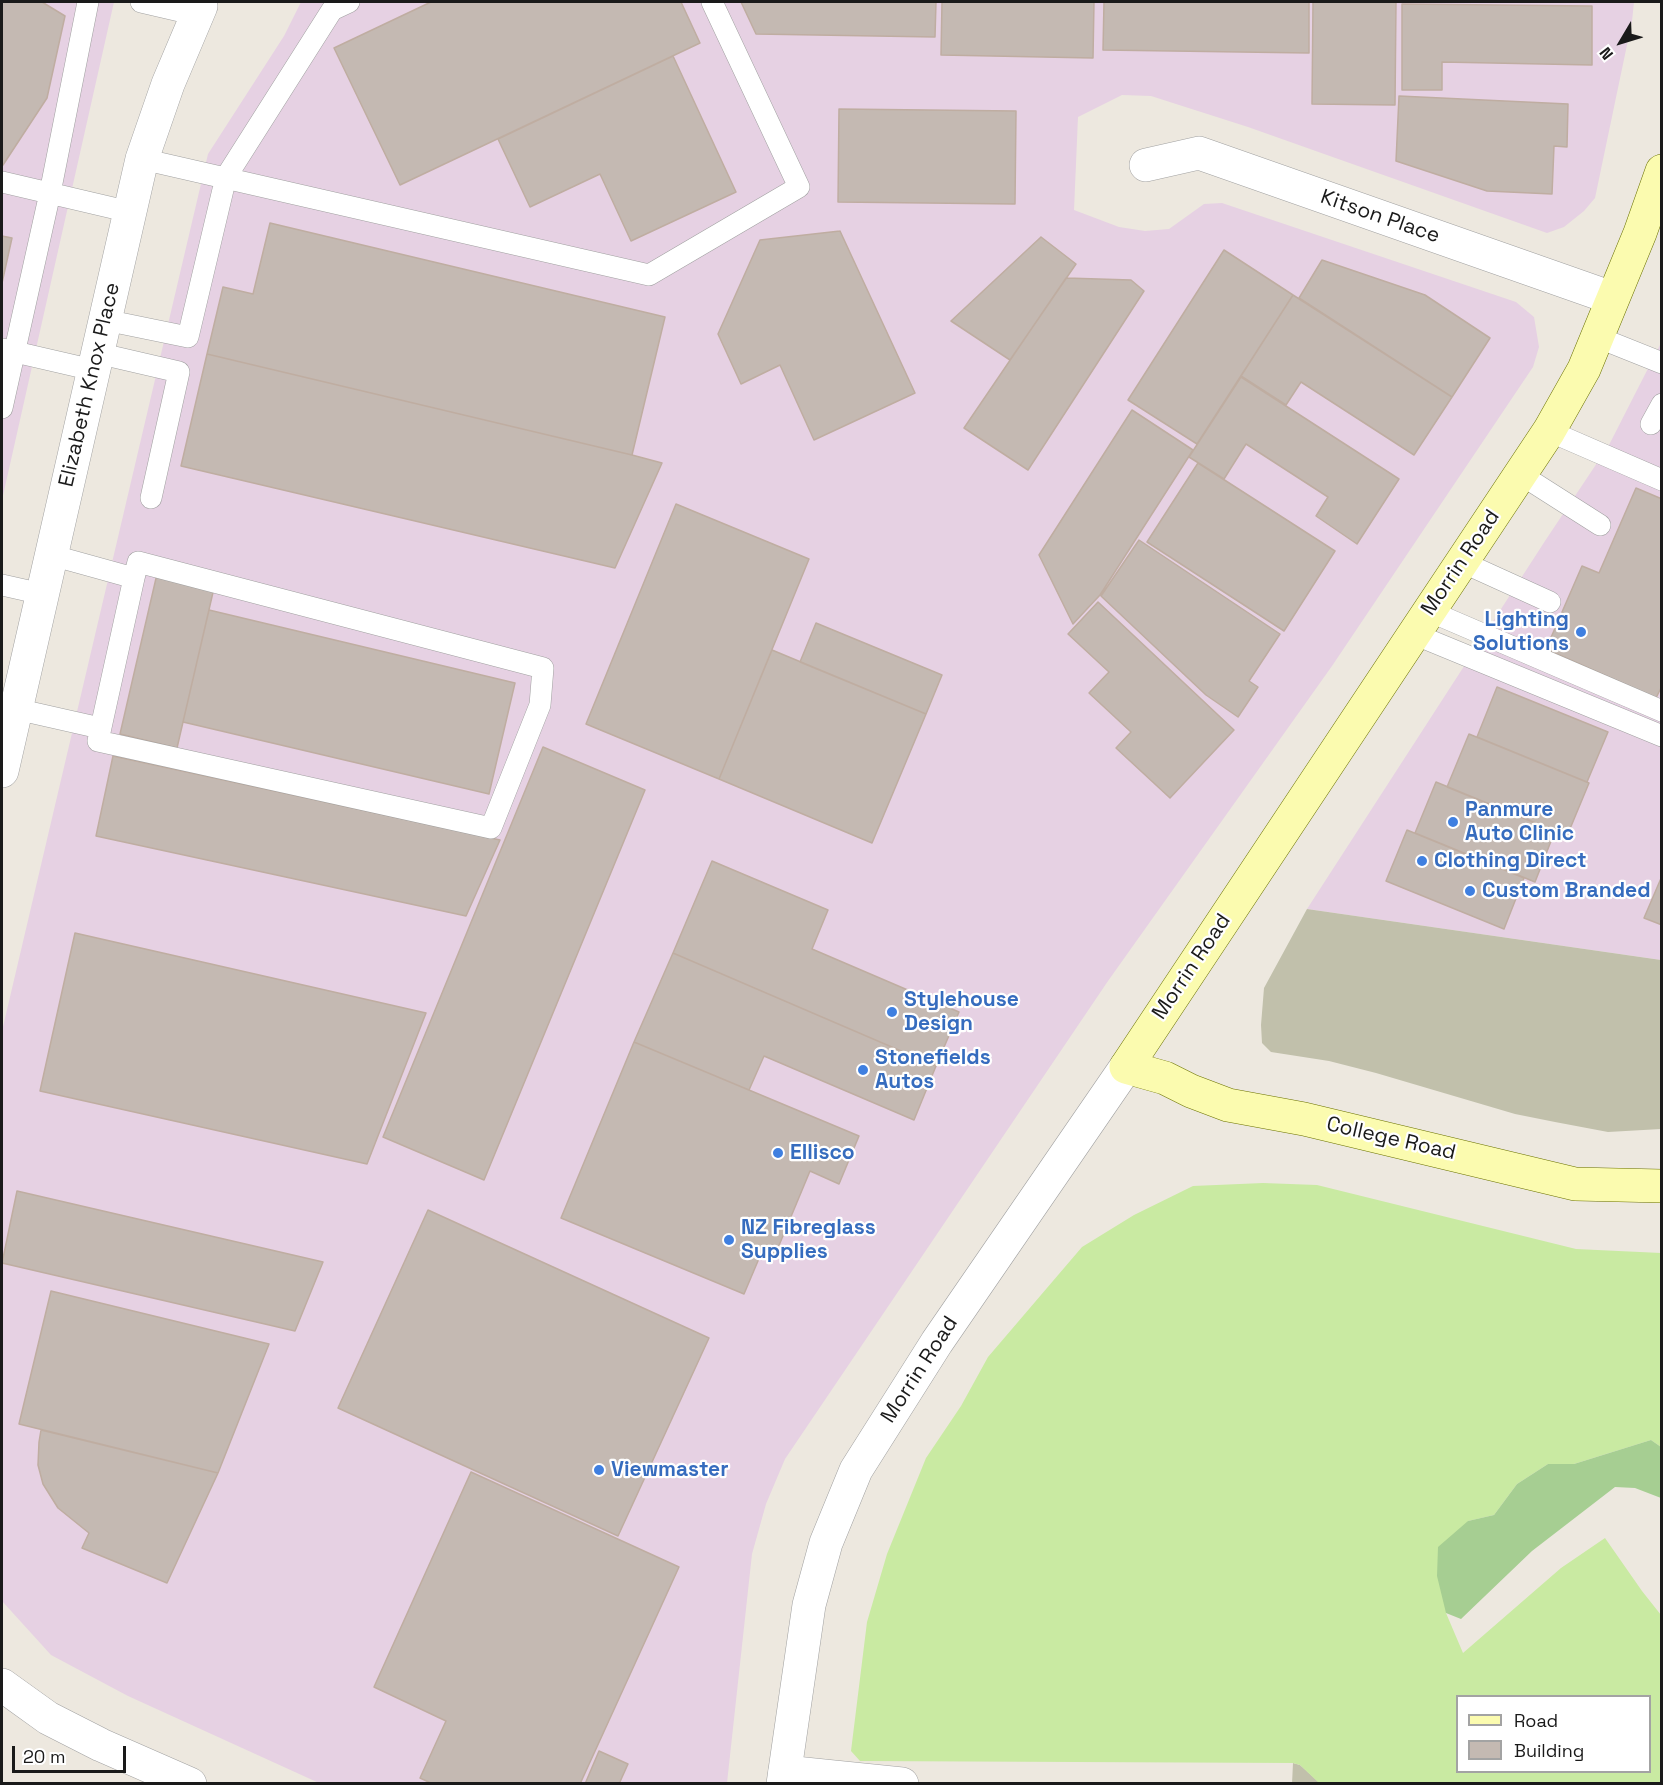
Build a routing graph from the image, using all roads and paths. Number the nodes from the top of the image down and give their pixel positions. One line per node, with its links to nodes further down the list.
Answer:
1 (88, 2): 11 (lane)
2 (141, 2): 5 (lane)
3 (350, 2): 9 (lane)
4 (712, 2): 9 (lane)
5 (199, 11): 6 (street, Elizabeth Knox Place)
6 (142, 159): 9 (lane); 12 (street, Elizabeth Knox Place)
7 (1146, 165): 13 (street, Kitson Place)
8 (1662, 171): 13 (main road, Morrin Road)
9 (226, 177): 14 (lane)
10 (2, 182): 11 (lane)
11 (50, 194): 12 (lane); 16 (lane)
12 (130, 212): 14 (street, Elizabeth Knox Place)
13 (1612, 298): 15 (main road, Morrin Road)
14 (105, 320): 17 (street, Elizabeth Knox Place)
15 (1597, 337): 18 (lane); 22 (main road, Morrin Road)
16 (8, 351): 17 (lane); 20 (lane)
17 (95, 361): 25 (lane); 27 (street, Elizabeth Knox Place)
18 (1662, 363)
19 (1662, 404): 21 (lane)
20 (2, 408)
21 (1651, 424)
22 (1549, 430): 23 (main road, Morrin Road); 24 (lane)
23 (1520, 474): 26 (lane); 28 (main road, Morrin Road)
24 (1662, 480)
25 (151, 498)
26 (1600, 525)
27 (51, 555): 29 (lane); 31 (street, Elizabeth Knox Place)
28 (1462, 562): 32 (lane); 33 (main road, Morrin Road)
29 (134, 578): 36 (lane); 36 (lane)
30 (2, 585): 31 (lane)
31 (42, 594): 35 (street, Elizabeth Knox Place)
32 (1550, 602)
33 (1421, 623): 34 (lane); 37 (lane); 39 (main road, Morrin Road)
34 (1662, 711)
35 (9, 722): 36 (lane); 38 (street, Elizabeth Knox Place)
36 (100, 728)
37 (1662, 736)
38 (2, 771)
39 (1126, 1067): 40 (main road, College Road); 42 (street, Morrin Road)
40 (1662, 1186)
41 (2, 1685): 43 (street)
42 (784, 1778): 44 (street)
43 (190, 1784)
44 (902, 1784)

